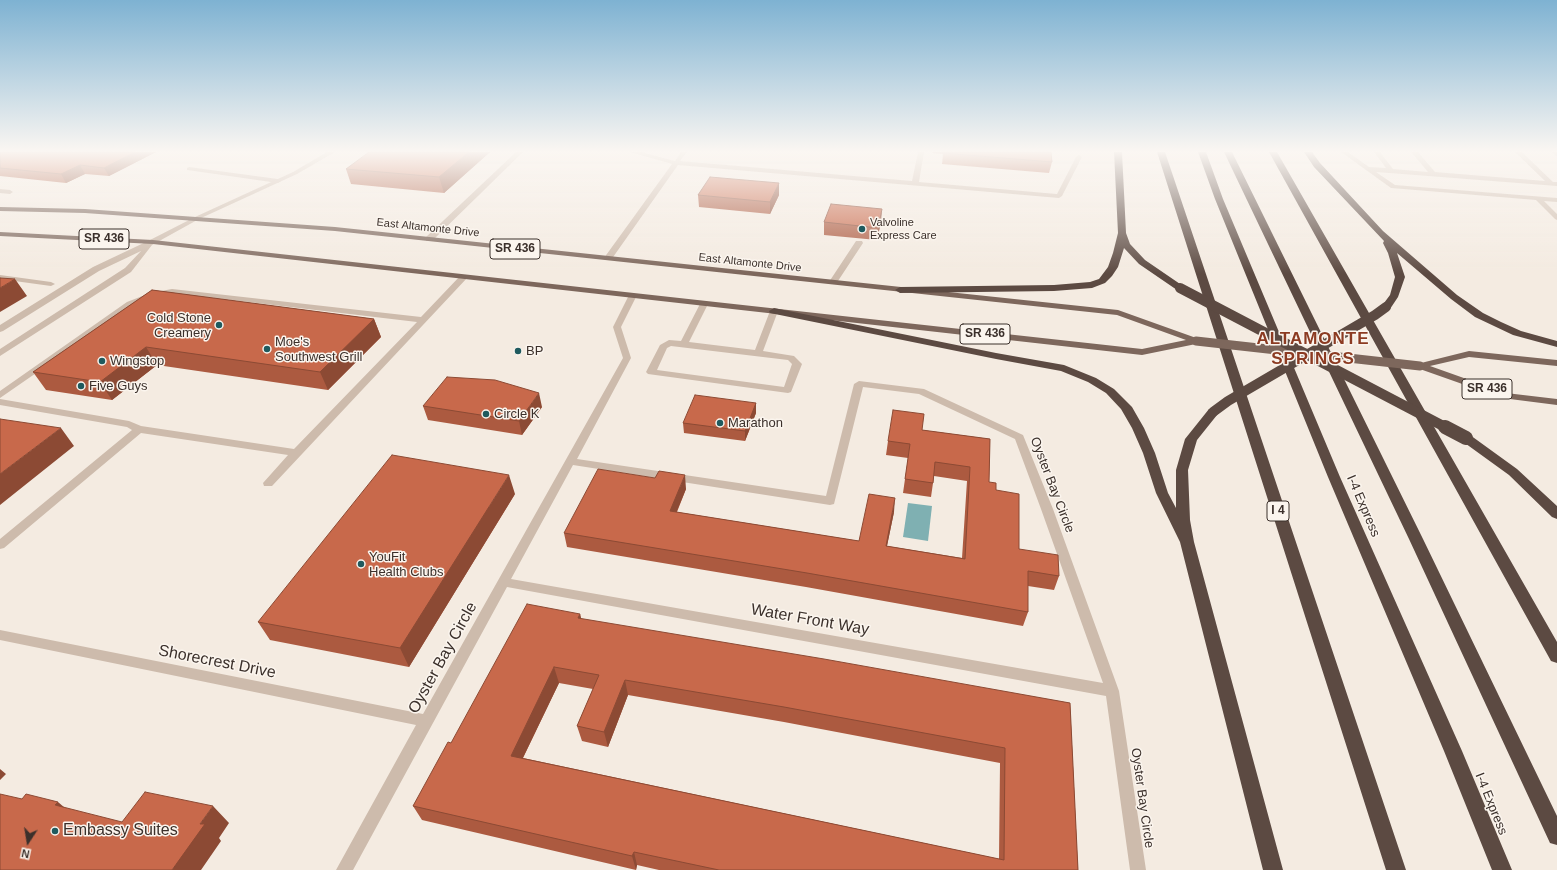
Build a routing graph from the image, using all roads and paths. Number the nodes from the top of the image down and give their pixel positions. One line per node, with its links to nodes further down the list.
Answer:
1 (253, 193): 16 (street)
2 (478, 193): 21 (street)
3 (655, 193): 24 (street)
4 (1018, 193): 5 (street)
5 (1061, 193)
6 (1120, 193): 20 (highway)
7 (1174, 193): 62 (highway, I 4)
8 (1216, 193): 63 (highway, I-4 Express)
9 (1248, 193): 58 (highway)
10 (1296, 193): 55 (highway)
11 (1343, 193): 18 (highway)
12 (1461, 193): 13 (street)
13 (1538, 199): 14 (street); 17 (street)
14 (1557, 200)
15 (0, 208): 16 (main road, East Altamonte Drive / SR 436)
16 (197, 218): 21 (main road, East Altamonte Drive / SR 436); 22 (street)
17 (1557, 218)
18 (1380, 233): 37 (highway); 40 (highway, bridge)
19 (0, 234): 22 (main road, SR 436)
20 (1122, 234): 29 (highway); 40 (highway, bridge)
21 (429, 239): 24 (main road, East Altamonte Drive / SR 436)
22 (153, 242): 26 (main road, SR 436); 34 (street); 38 (street)
23 (858, 243): 27 (street)
24 (608, 258): 27 (main road, East Altamonte Drive / SR 436)
25 (0, 277): 28 (street)
26 (464, 277): 30 (main road, SR 436); 33 (street)
27 (833, 282): 29 (main road, East Altamonte Drive / SR 436)
28 (51, 284)
29 (900, 290): 35 (main road, SR 436)
30 (632, 295): 31 (main road, SR 436); 48 (street, Oyster Bay Circle)
31 (704, 304): 32 (main road, SR 436); 36 (street)
32 (774, 311): 35 (main road, SR 436); 39 (street); 51 (highway)
33 (423, 320): 43 (street); 47 (street)
34 (0, 329)
35 (1196, 341): 40 (main road, SR 436, bridge)
36 (684, 344): 39 (street); 39 (street)
37 (1557, 344)
38 (0, 353)
39 (758, 353)
40 (1306, 354): 42 (main road, SR 436, bridge); 50 (highway, bridge); 51 (highway, bridge)
41 (1557, 363): 42 (main road, SR 436)
42 (1420, 366): 45 (main road, SR 436)
43 (0, 395)
44 (0, 402): 46 (street)
45 (1557, 402)
46 (139, 429): 47 (street); 52 (street)
47 (296, 453): 49 (street)
48 (570, 460): 53 (street, Oyster Bay Circle); 56 (street, Oyster Bay Circle)
49 (268, 482)
50 (1557, 514)
51 (1187, 542): 61 (highway)
52 (0, 545)
53 (503, 582): 56 (street, Water Front Way); 57 (street, Oyster Bay Circle)
54 (0, 635): 57 (street, Shorecrest Drive)
55 (1557, 656)
56 (1112, 691): 60 (street, Oyster Bay Circle)
57 (426, 721): 59 (street, Oyster Bay Circle)
58 (1557, 836)
59 (344, 870)
60 (1138, 870)
61 (1273, 870)
62 (1396, 870)
63 (1502, 870)

